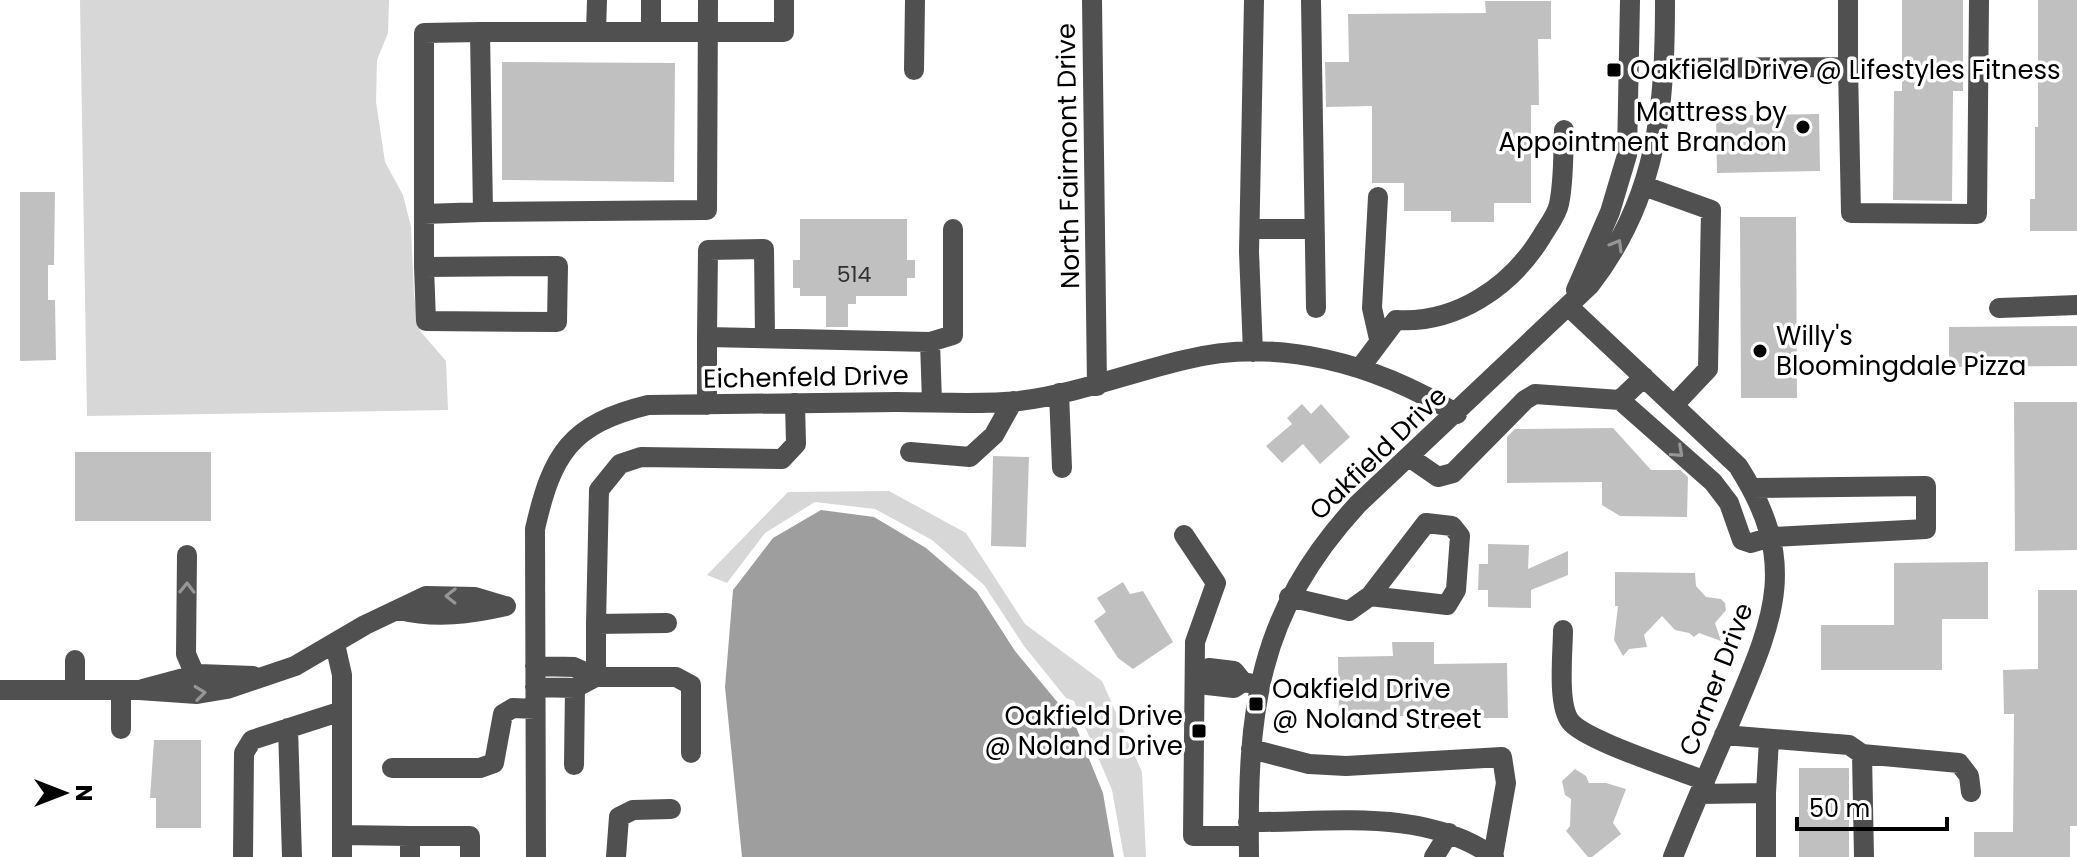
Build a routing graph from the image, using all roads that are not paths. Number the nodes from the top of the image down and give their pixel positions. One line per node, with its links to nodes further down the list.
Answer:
1 (597, 0): 14 (street)
2 (651, 0): 15 (street)
3 (708, 0): 16 (street)
4 (784, 0): 16 (street)
5 (915, 0): 19 (street)
6 (1092, 0): 40 (street, North Fairmont Drive)
7 (1254, 0): 26 (street)
8 (1311, 0): 27 (street)
9 (1630, 0): 30 (street, Oakfield Drive)
10 (1665, 0): 18 (street, Oakfield Drive)
11 (1848, 0): 17 (street)
12 (1979, 0): 17 (street)
13 (480, 32): 14 (street); 23 (street); 24 (street)
14 (596, 32): 15 (street)
15 (651, 32): 16 (street)
16 (708, 32): 23 (street)
17 (1848, 67): 18 (street)
18 (1665, 68): 21 (street, Oakfield Drive)
19 (914, 70)
20 (1564, 130): 35 (street)
21 (1644, 186): 30 (street, Oakfield Drive, one-way to 21); 47 (street)
22 (1378, 197): 35 (street)
23 (483, 212): 24 (street)
24 (424, 214): 28 (street)
25 (953, 229): 36 (street)
26 (1250, 229): 27 (street); 37 (street)
27 (1314, 229): 31 (street)
28 (424, 267): 28 (street)
29 (2077, 305): 32 (street)
30 (1568, 306): 39 (street, Corner Drive); 48 (street, Oakfield Drive)
31 (1316, 308)
32 (1999, 308)
33 (707, 337): 34 (street); 34 (street); 46 (street)
34 (765, 338): 36 (street)
35 (1379, 339): 38 (street)
36 (930, 342): 44 (street)
37 (1253, 352): 38 (street, Eichenfeld Drive); 40 (street, Eichenfeld Drive)
38 (1360, 368): 48 (street, Eichenfeld Drive)
39 (1644, 377): 42 (street); 47 (street, Corner Drive)
40 (1097, 386): 41 (street, Eichenfeld Drive)
41 (1059, 393): 43 (street, Eichenfeld Drive); 51 (street)
42 (1620, 400): 50 (street); 54 (street, one-way to 54)
43 (1013, 401): 44 (street, Eichenfeld Drive); 49 (street)
44 (932, 402): 45 (street, Eichenfeld Drive)
45 (795, 403): 46 (street, Eichenfeld Drive); 60 (street)
46 (707, 405): 58 (street, Eichenfeld Drive)
47 (1674, 405): 52 (street, Corner Drive)
48 (1457, 414): 50 (street, Oakfield Drive)
49 (910, 452)
50 (1409, 457): 57 (street, Oakfield Drive)
51 (1062, 468)
52 (1752, 488): 54 (street, Corner Drive); 54 (street)
53 (1184, 535): 65 (street)
54 (1771, 537): 78 (street, Corner Drive)
55 (187, 555): 64 (street, one-way to 55)
56 (1370, 596): 56 (street); 57 (street)
57 (1289, 597): 69 (street, Oakfield Drive)
58 (535, 606): 62 (street); 67 (street, Eichenfeld Drive)
59 (667, 623): 60 (street)
60 (596, 624): 68 (street)
61 (1563, 630): 85 (street)
62 (335, 644): 66 (street); 75 (street)
63 (75, 660): 72 (street)
64 (195, 675): 66 (street); 73 (street)
65 (1195, 675): 69 (street); 89 (street)
66 (259, 677): 73 (street, one-way to 66)
67 (535, 677): 68 (street); 70 (street); 74 (street, Eichenfeld Drive)
68 (596, 677): 70 (street); 81 (street)
69 (1251, 683): 80 (street, Oakfield Drive)
70 (575, 688): 83 (street)
71 (0, 690): 72 (street)
72 (75, 690): 73 (street)
73 (130, 690): 77 (street)
74 (535, 709): 84 (street); 98 (street, Eichenfeld Drive)
75 (342, 711): 76 (street); 91 (street)
76 (288, 728): 93 (street); 94 (street)
77 (121, 729)
78 (1724, 735): 79 (street); 85 (street, Corner Drive)
79 (1769, 739): 82 (street); 87 (street)
80 (1251, 749): 89 (street, Oakfield Drive); 102 (street)
81 (691, 753)
82 (1862, 754): 86 (street); 105 (street)
83 (574, 765)
84 (392, 768)
85 (1702, 787): 87 (street); 103 (street, Corner Drive)
86 (1971, 792)
87 (1766, 793): 104 (street)
88 (671, 809): 99 (street)
89 (1249, 829): 90 (street); 100 (street, Oakfield Drive)
90 (1449, 833): 101 (street); 102 (street)
91 (342, 835): 92 (street); 95 (street)
92 (410, 836): 96 (street); 97 (street)
93 (243, 857)
94 (292, 857)
95 (342, 857)
96 (410, 857)
97 (470, 857)
98 (536, 857)
99 (616, 857)
100 (1249, 857)
101 (1434, 857)
102 (1493, 857)
103 (1673, 857)
104 (1766, 857)
105 (1864, 857)

